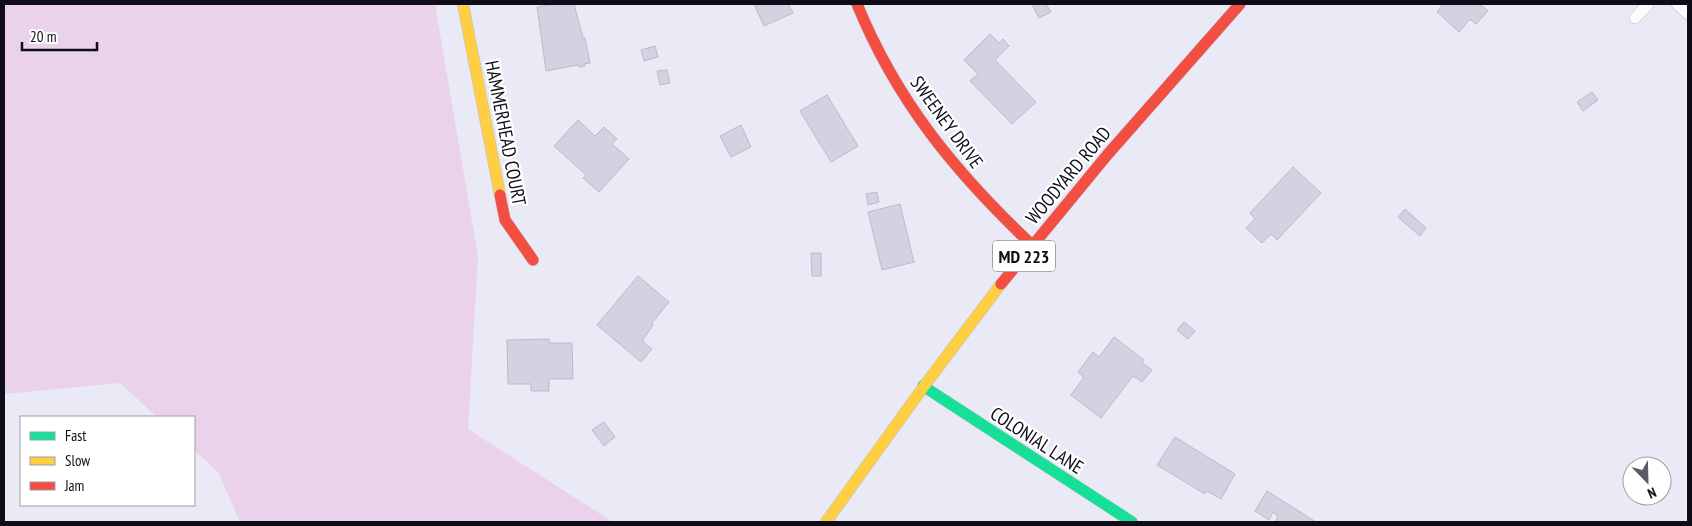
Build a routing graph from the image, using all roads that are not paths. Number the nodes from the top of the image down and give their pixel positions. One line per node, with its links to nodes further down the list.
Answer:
1 (463, 4): 9 (street, HAMMERHEAD COURT)
2 (857, 4): 8 (street, SWEENEY DRIVE)
3 (1240, 4): 8 (street, WOODYARD ROAD / MD 223)
4 (1648, 4): 7 (lane)
5 (1677, 4): 6 (lane)
6 (1688, 14)
7 (1635, 18)
8 (1032, 245): 10 (street, WOODYARD ROAD / MD 223)
9 (534, 260)
10 (924, 386): 11 (street, WOODYARD ROAD / MD 223); 12 (street, COLONIAL LANE)
11 (826, 522)
12 (1132, 522)

